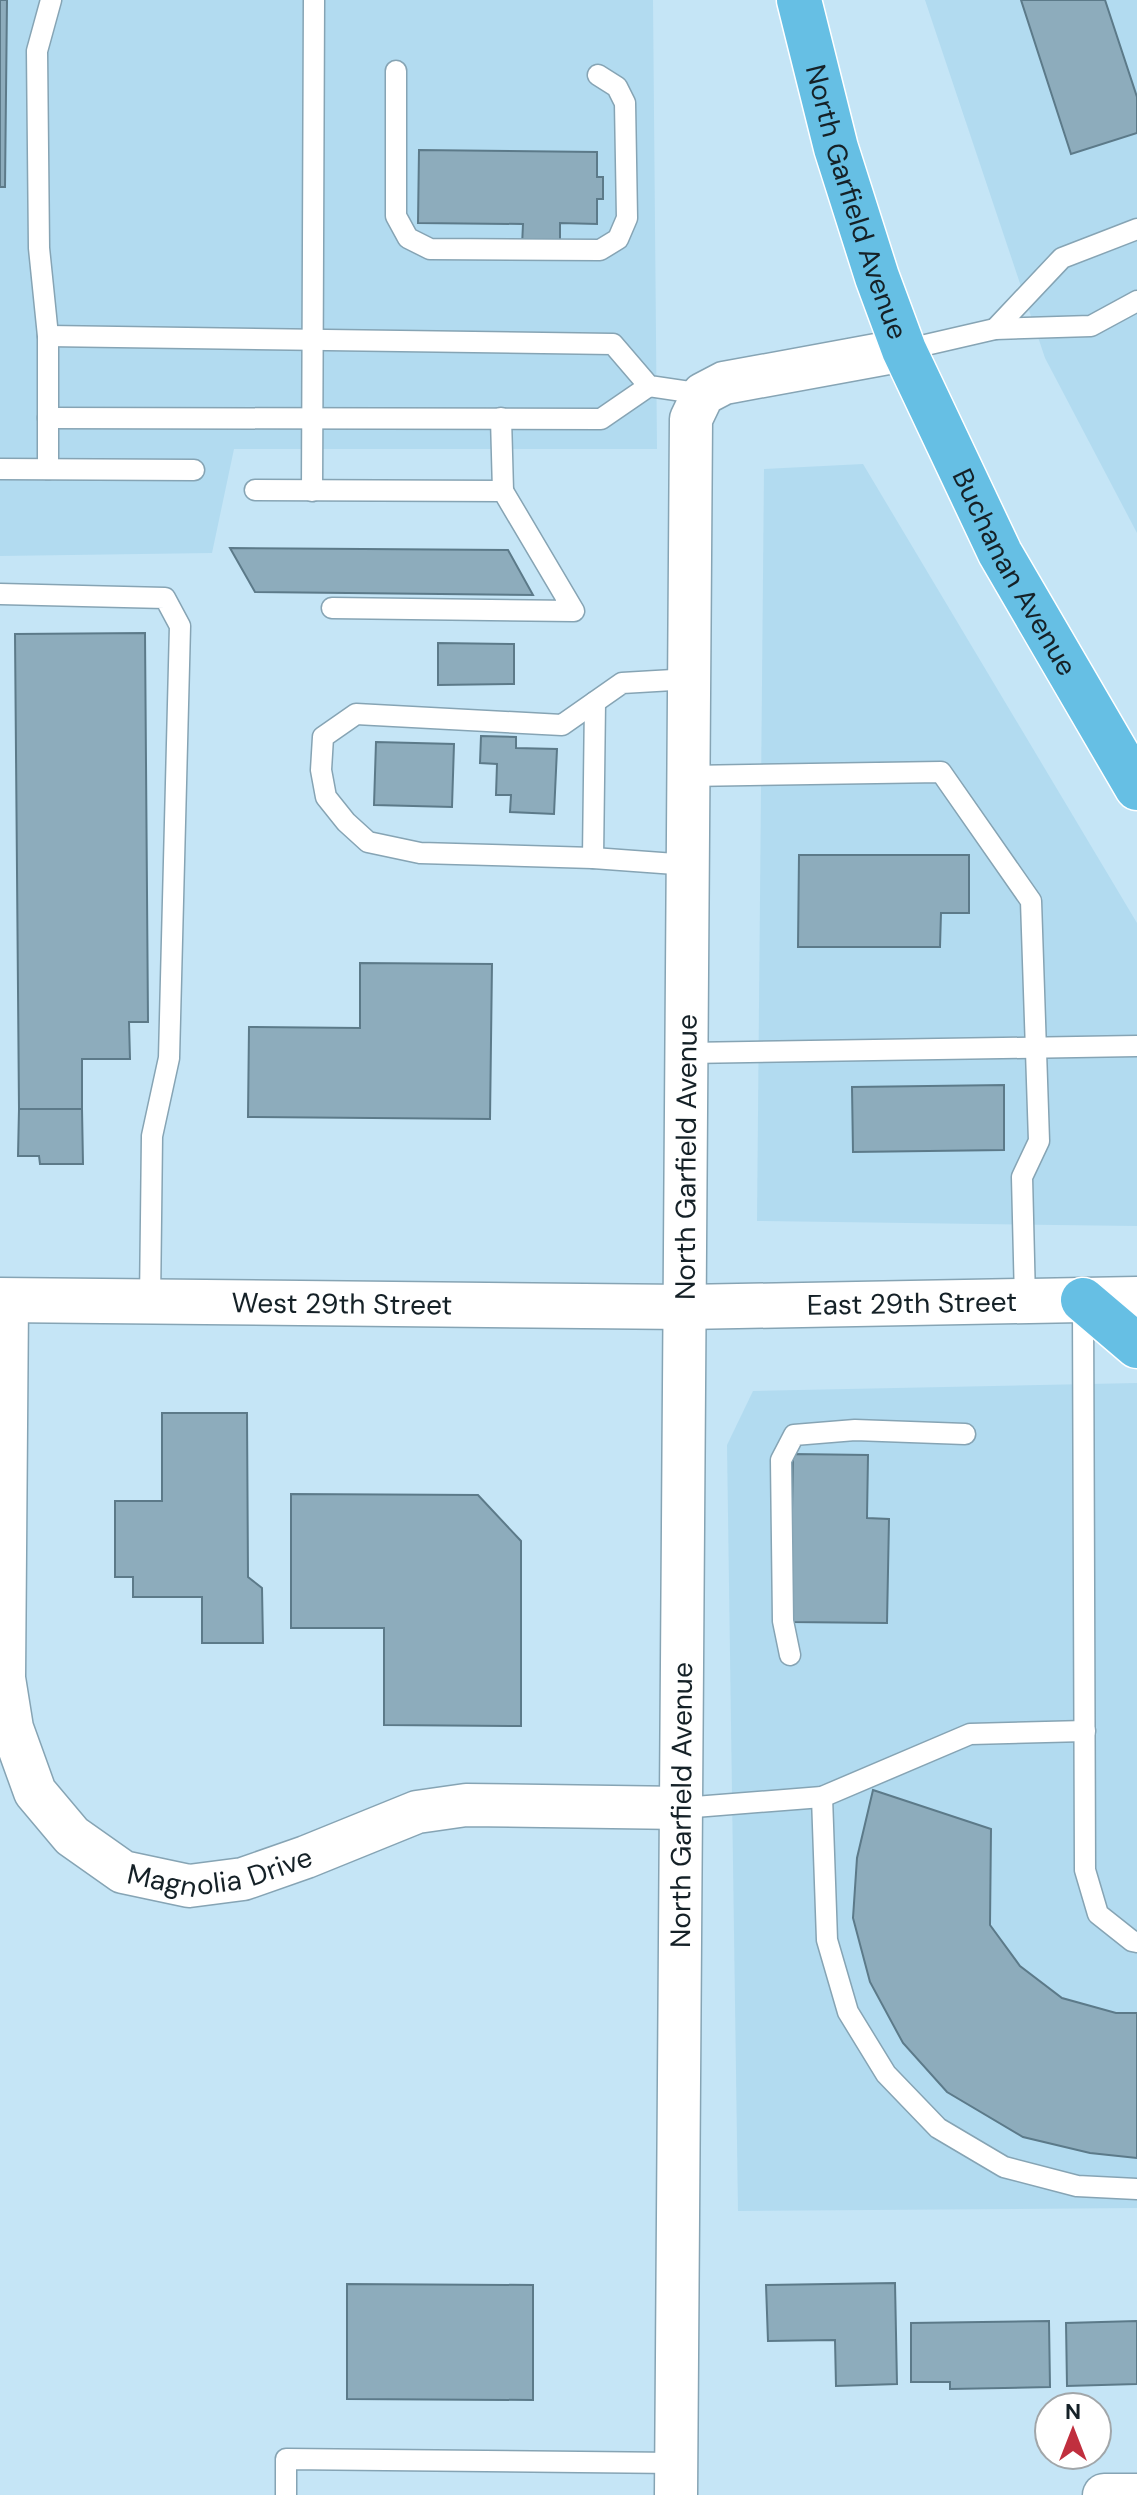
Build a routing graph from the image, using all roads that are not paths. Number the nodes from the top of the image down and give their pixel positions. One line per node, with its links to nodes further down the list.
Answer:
1 (51, 0): 9 (lane)
2 (314, 0): 10 (lane)
3 (799, 0): 11 (highway, North Garfield Avenue)
4 (396, 71): 5 (lane)
5 (598, 75)
6 (1137, 229): 8 (lane)
7 (1137, 301): 8 (lane)
8 (995, 329): 11 (lane)
9 (48, 336): 10 (lane); 14 (lane)
10 (312, 341): 12 (lane); 15 (lane)
11 (904, 350): 13 (street, North Garfield Avenue); 28 (highway, Buchanan Avenue)
12 (649, 386): 13 (lane); 16 (lane)
13 (703, 394): 25 (street, North Garfield Avenue)
14 (48, 418): 15 (lane); 18 (lane)
15 (311, 418): 16 (lane); 21 (lane)
16 (501, 418): 22 (lane)
17 (0, 469): 18 (lane)
18 (48, 469): 19 (lane)
19 (194, 470)
20 (255, 490): 21 (lane)
21 (312, 491): 22 (lane)
22 (503, 491): 24 (lane)
23 (0, 594): 38 (lane)
24 (332, 608)
25 (690, 679): 26 (lane); 27 (street, North Garfield Avenue)
26 (595, 702): 29 (lane); 29 (lane)
27 (689, 776): 30 (street, North Garfield Avenue); 32 (lane)
28 (1137, 788)
29 (593, 858): 30 (lane)
30 (689, 865): 33 (street, North Garfield Avenue)
31 (1137, 1046): 32 (lane)
32 (1036, 1048): 33 (lane); 36 (lane)
33 (688, 1053): 39 (street, North Garfield Avenue)
34 (1137, 1299): 37 (main road, East 29th Street)
35 (3, 1300): 38 (main road, West 29th Street); 45 (street, Magnolia Drive)
36 (1025, 1300): 37 (main road, East 29th Street); 39 (main road, East 29th Street)
37 (1083, 1300): 40 (highway); 43 (lane)
38 (150, 1302): 39 (main road, West 29th Street)
39 (685, 1307): 45 (street, North Garfield Avenue)
40 (1137, 1346)
41 (965, 1434): 42 (lane)
42 (790, 1655)
43 (1085, 1731): 44 (lane); 46 (lane)
44 (822, 1797): 45 (lane); 47 (lane)
45 (682, 1808): 48 (street, North Garfield Avenue)
46 (1137, 1942)
47 (1137, 2189)
48 (676, 2479): 49 (lane)
49 (286, 2495)
50 (1104, 2495): 51 (street)
51 (1137, 2495)

